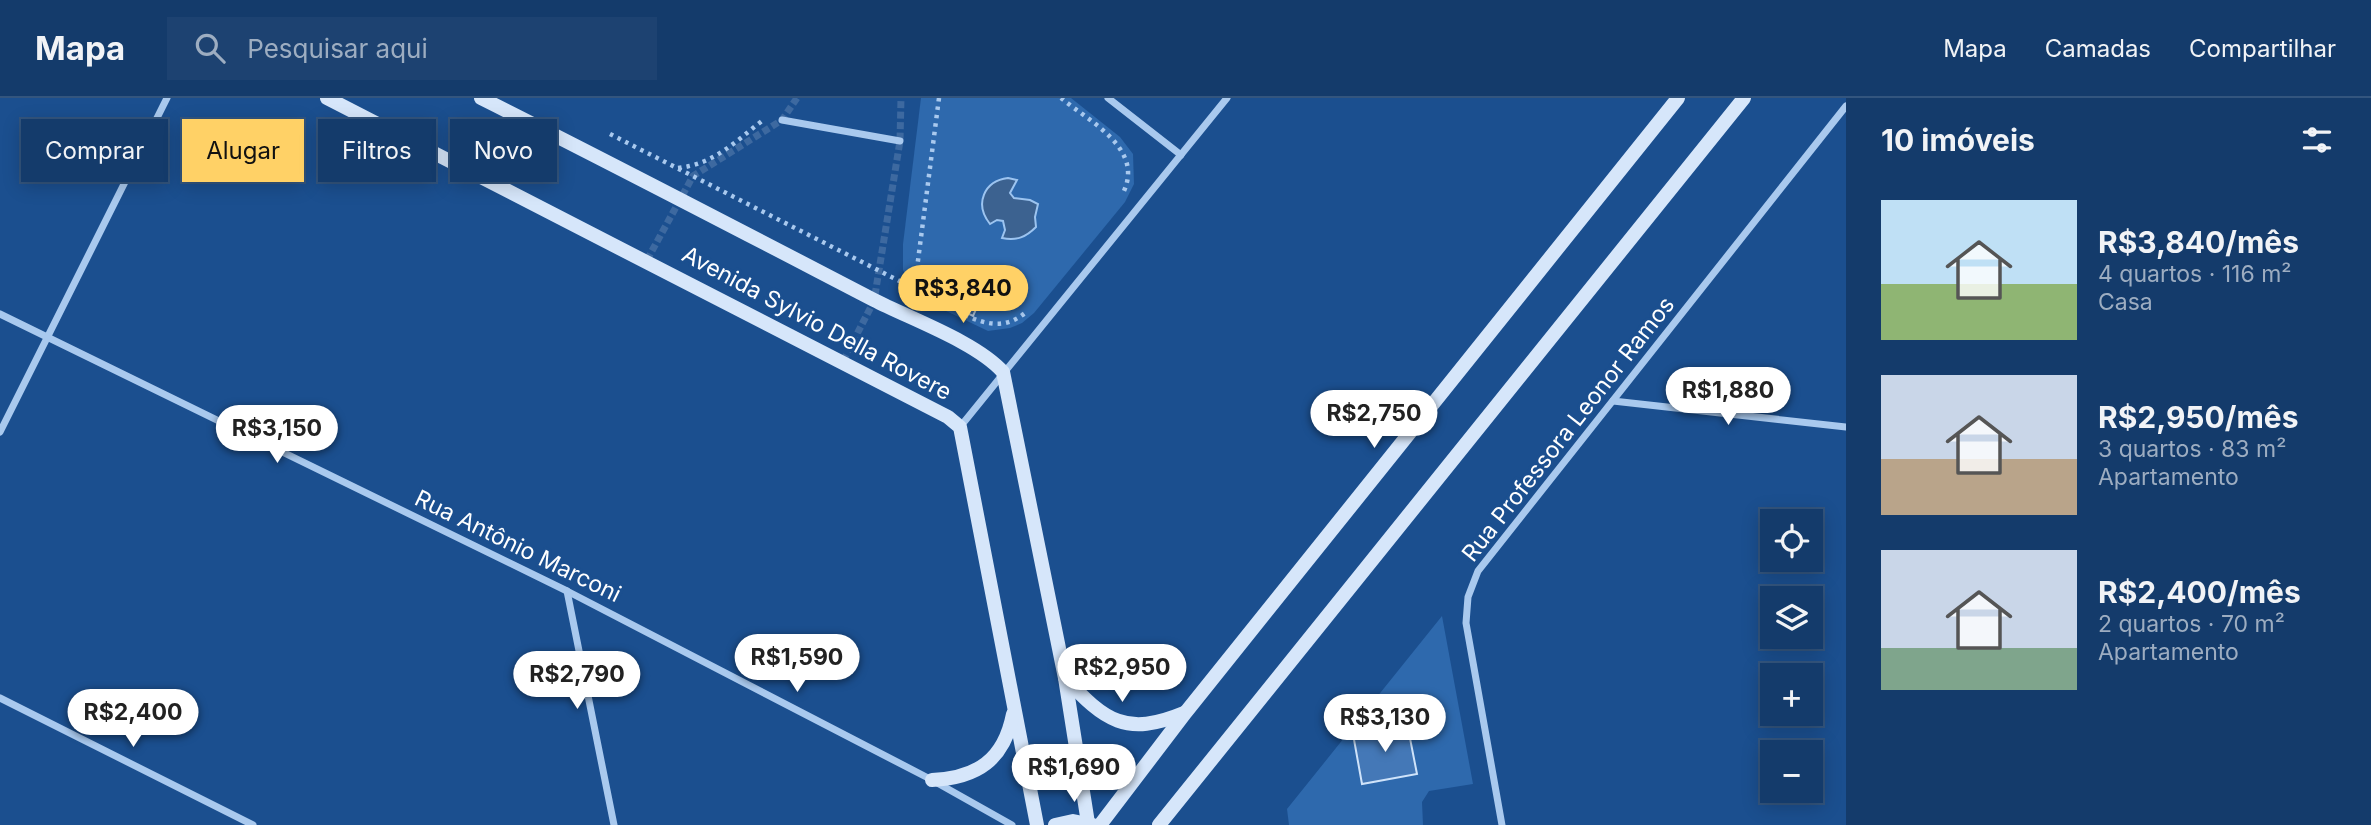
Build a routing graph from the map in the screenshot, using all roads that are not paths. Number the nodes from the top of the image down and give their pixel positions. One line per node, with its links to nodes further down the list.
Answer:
1 (167, 98): 13 (street)
2 (327, 98): 16 (main road, Avenida Sylvio Della Rovere)
3 (481, 98): 14 (main road, Avenida Sylvio Della Rovere)
4 (1108, 98): 11 (street)
5 (1227, 98): 11 (street)
6 (1678, 98): 23 (main road)
7 (1744, 98): 31 (main road)
8 (1846, 106): 15 (street, Rua Professora Leonor Ramos)
9 (782, 120): 10 (street)
10 (900, 141)
11 (1181, 155): 14 (street)
12 (0, 314): 13 (street, Rua Antônio Marconi)
13 (48, 337): 18 (street); 19 (street, Rua Antônio Marconi)
14 (1003, 372): 16 (street); 20 (main road)
15 (1613, 401): 17 (street); 32 (street, Rua Professora Leonor Ramos)
16 (960, 427): 22 (main road, Avenida Sylvio Della Rovere)
17 (1846, 427)
18 (0, 432)
19 (566, 591): 24 (street, Rua Antônio Marconi); 27 (street)
20 (1065, 678): 23 (main road); 25 (main road)
21 (0, 698): 26 (street)
22 (1014, 709): 24 (main road); 29 (main road, Avenida Sylvio Della Rovere)
23 (1186, 712): 25 (main road)
24 (932, 780): 28 (street, Rua Antônio Marconi)
25 (1093, 824): 30 (main road)
26 (253, 825)
27 (614, 825)
28 (1012, 825)
29 (1037, 825)
30 (1055, 825)
31 (1159, 825)
32 (1502, 825)

